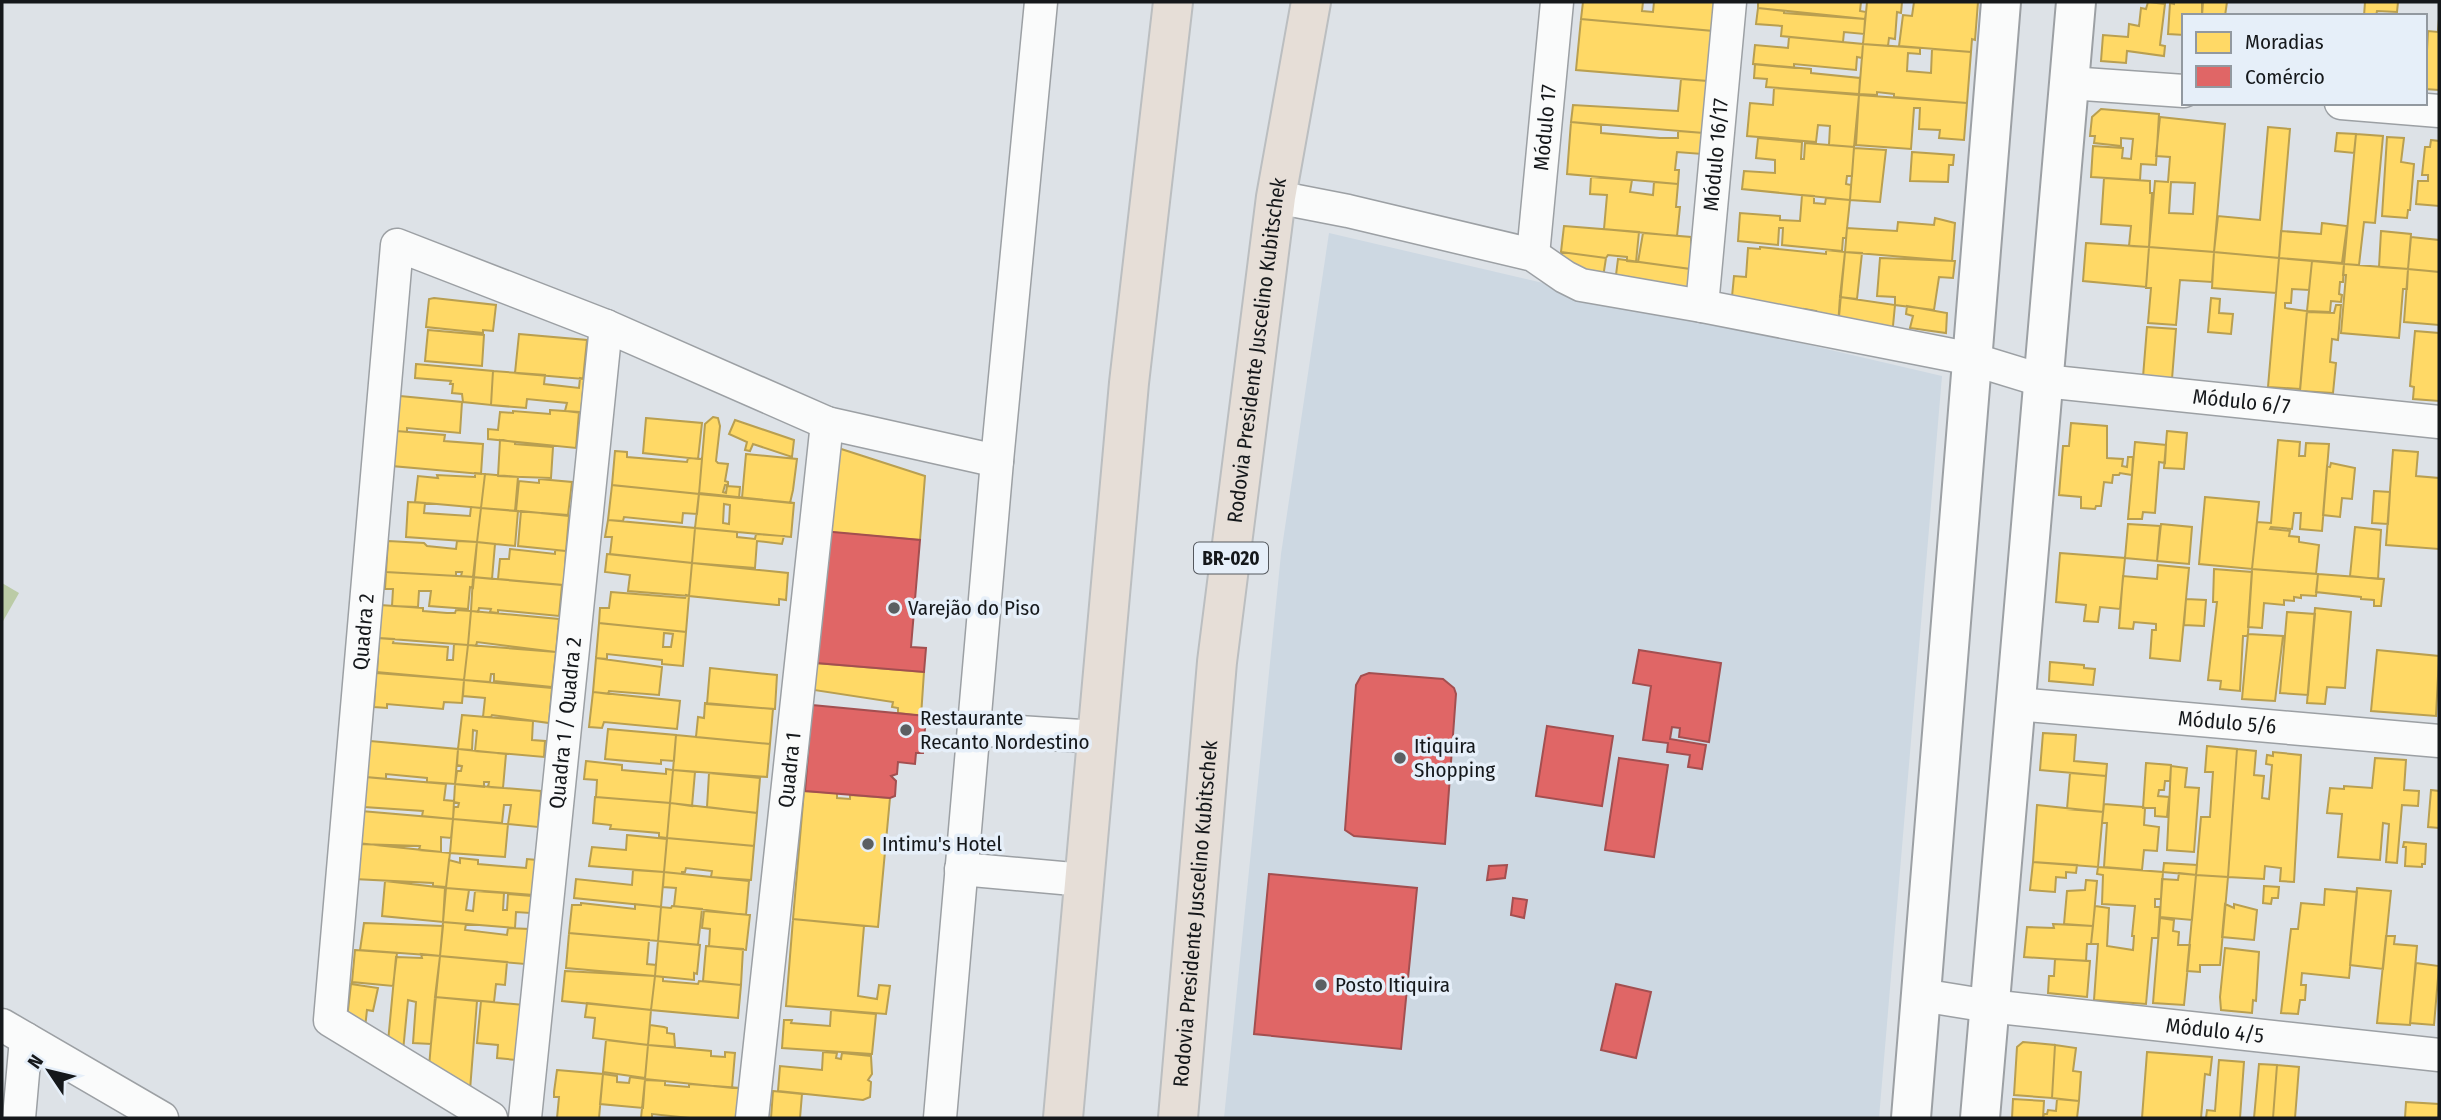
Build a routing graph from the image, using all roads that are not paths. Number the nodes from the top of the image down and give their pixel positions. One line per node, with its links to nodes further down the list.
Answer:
1 (1041, 2): 20 (street)
2 (1173, 2): 23 (highway)
3 (1311, 2): 12 (highway, Rodovia Presidente Juscelino Kubitschek / BR-020)
4 (1557, 2): 13 (street, Módulo 17)
5 (1730, 2): 14 (street, Módulo 16/17)
6 (2001, 2): 16 (street)
7 (2076, 2): 8 (street)
8 (2069, 83): 9 (street); 17 (street)
9 (2182, 91)
10 (2366, 105): 11 (street)
11 (2439, 111)
12 (1276, 197): 13 (street); 38 (highway, Rodovia Presidente Juscelino Kubitschek / BR-020)
13 (1533, 255): 14 (street, Módulo 6/7)
14 (1702, 306): 16 (street, Módulo 6/7)
15 (606, 326): 19 (street); 33 (street, Quadra 2); 34 (street, Quadra 1 / Quadra 2)
16 (1972, 359): 17 (street, Módulo 6/7); 27 (street)
17 (2044, 381): 18 (street, Módulo 6/7); 21 (street)
18 (2439, 422)
19 (827, 423): 20 (street); 35 (street, Quadra 1)
20 (997, 461): 22 (street)
21 (2016, 704): 24 (street, Módulo 5/6); 28 (street)
22 (974, 729): 23 (street); 25 (street)
23 (1097, 737): 26 (highway)
24 (2439, 741)
25 (961, 869): 26 (street); 36 (street)
26 (1084, 880): 37 (highway)
27 (1921, 995): 28 (street, Módulo 4/5); 39 (street)
28 (1989, 1006): 30 (street, Módulo 4/5); 40 (street)
29 (14, 1032): 31 (street); 32 (street)
30 (2439, 1055)
31 (19, 1118)
32 (162, 1118)
33 (491, 1118)
34 (525, 1118)
35 (752, 1118)
36 (940, 1118)
37 (1063, 1118)
38 (1178, 1118)
39 (1911, 1118)
40 (1980, 1118)

